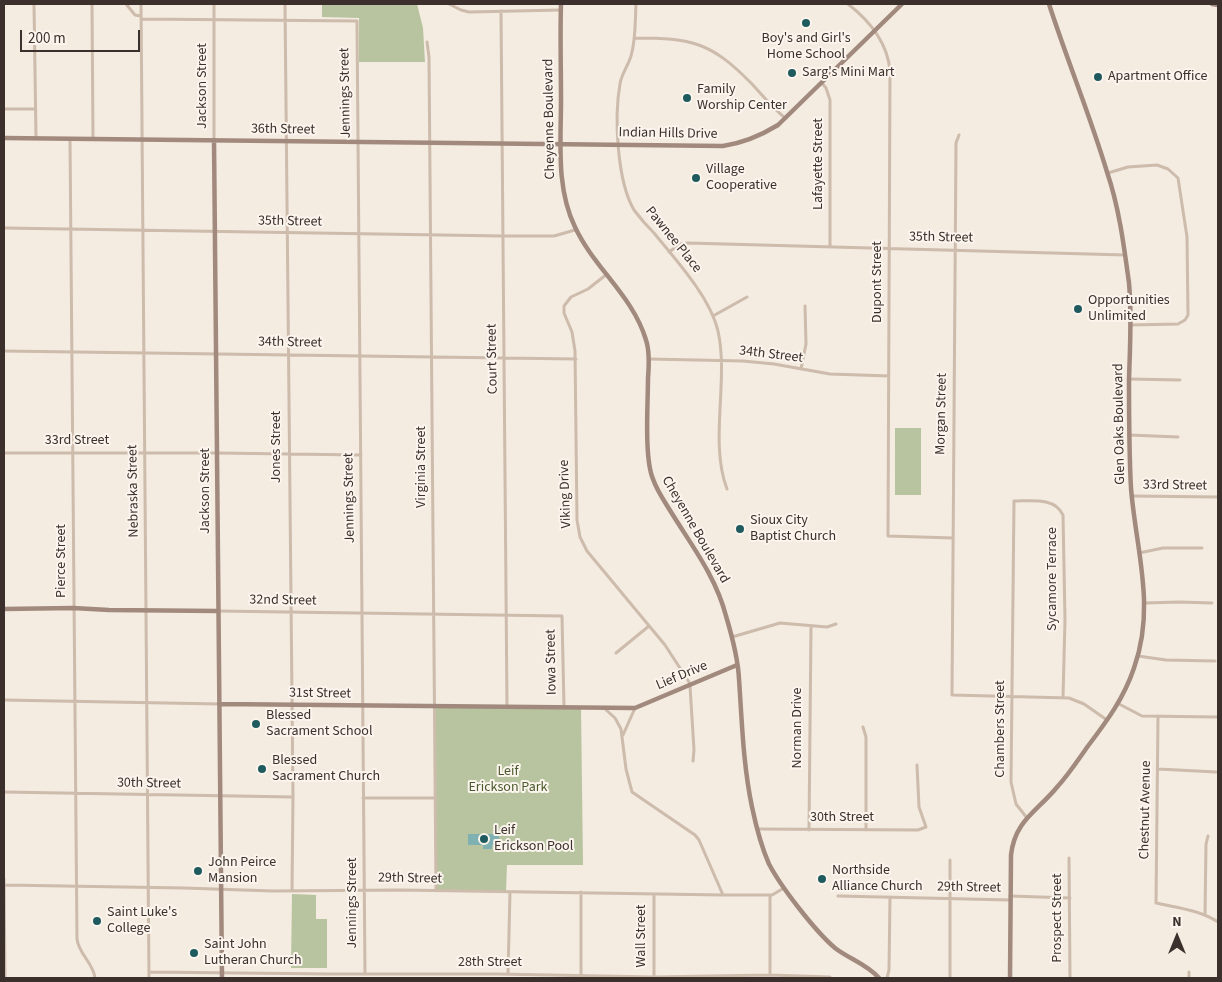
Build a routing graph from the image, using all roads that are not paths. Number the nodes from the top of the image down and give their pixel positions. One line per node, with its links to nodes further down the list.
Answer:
1 (34, 4): 25 (street)
2 (92, 4): 31 (street)
3 (126, 4): 17 (street)
4 (141, 4): 17 (street, Nebraska Street)
5 (214, 4): 18 (street, Jackson Street)
6 (285, 4): 19 (street, Jones Street)
7 (449, 4): 16 (street)
8 (561, 4): 15 (main road, Cheyenne Boulevard)
9 (636, 4): 21 (street, Pawnee Place)
10 (848, 4): 20 (street, Dupont Street)
11 (902, 4): 20 (main road, Indian Hills Drive)
12 (1049, 4): 40 (main road, Glen Oaks Boulevard)
13 (1212, 4): 14 (main road)
14 (1218, 5)
15 (561, 10): 16 (street); 38 (main road, Cheyenne Boulevard)
16 (501, 11): 37 (street, Court Street)
17 (141, 17): 18 (street); 32 (street, Nebraska Street)
18 (214, 19): 19 (street); 33 (street, Jackson Street)
19 (285, 20): 34 (street, Jones Street); 35 (street, Jennings Street)
20 (875, 30): 23 (main road, Indian Hills Drive); 51 (street, Dupont Street)
21 (634, 38): 26 (street); 39 (street, Pawnee Place)
22 (427, 42): 36 (street, Virginia Street)
23 (822, 83): 26 (main road, Indian Hills Drive); 50 (street, Lafayette Street)
24 (4, 109): 25 (street)
25 (34, 109): 29 (street)
26 (785, 118): 39 (main road, Indian Hills Drive)
27 (959, 134): 52 (street, Morgan Street)
28 (4, 138): 29 (main road, 36th Street)
29 (36, 138): 30 (main road, 36th Street)
30 (70, 139): 31 (main road, 36th Street); 42 (street, Pierce Street)
31 (92, 139): 32 (main road, 36th Street)
32 (142, 139): 33 (main road, 36th Street); 43 (street, Nebraska Street)
33 (214, 140): 34 (main road, 36th Street); 45 (main road, Jackson Street)
34 (287, 141): 35 (main road, 36th Street); 46 (street, Jones Street)
35 (358, 142): 36 (main road, 36th Street); 47 (street, Jennings Street)
36 (430, 143): 37 (main road, 36th Street); 48 (street, Virginia Street)
37 (502, 144): 38 (main road, 36th Street); 49 (street, Court Street)
38 (561, 144): 39 (main road, Indian Hills Drive); 44 (main road, Cheyenne Boulevard)
39 (619, 144): 53 (street, Pawnee Place)
40 (1108, 174): 54 (main road, Glen Oaks Boulevard); 59 (street)
41 (4, 228): 42 (street, 35th Street)
42 (70, 229): 43 (street, 35th Street); 61 (street, Pierce Street)
43 (143, 230): 45 (street, 35th Street); 62 (street, Nebraska Street)
44 (576, 230): 49 (street, 35th Street); 55 (main road, Cheyenne Boulevard)
45 (214, 232): 46 (street, 35th Street); 63 (main road, Jackson Street)
46 (287, 232): 47 (street, 35th Street); 64 (street, Jones Street)
47 (359, 234): 48 (street, 35th Street); 65 (street, Jennings Street)
48 (431, 235): 49 (street, 35th Street); 66 (street, Virginia Street)
49 (503, 236): 67 (street, Court Street)
50 (830, 246): 51 (street, 35th Street); 53 (street, 35th Street)
51 (890, 248): 52 (street, 35th Street); 72 (street, Dupont Street)
52 (955, 250): 54 (street, 35th Street); 87 (street, Morgan Street)
53 (669, 252): 58 (street, Pawnee Place)
54 (1125, 255): 59 (main road, Glen Oaks Boulevard)
55 (607, 274): 68 (street, Viking Drive); 69 (main road, Cheyenne Boulevard)
56 (747, 297): 58 (street)
57 (806, 306): 71 (street)
58 (713, 316): 70 (street, Pawnee Place)
59 (1131, 325): 73 (main road, Glen Oaks Boulevard)
60 (4, 351): 61 (street, 34th Street)
61 (71, 351): 62 (street, 34th Street); 77 (street, Pierce Street)
62 (144, 352): 63 (street, 34th Street); 78 (street, Nebraska Street)
63 (216, 352): 64 (street, 34th Street); 80 (main road, Jackson Street)
64 (288, 354): 65 (street, 34th Street); 81 (street, Jones Street)
65 (360, 354): 66 (street, 34th Street); 82 (street, Jennings Street)
66 (432, 356): 67 (street, 34th Street); 98 (street, Virginia Street)
67 (504, 357): 68 (street, 34th Street); 99 (street, Court Street)
68 (576, 358): 102 (street, Viking Drive)
69 (649, 359): 70 (street, 34th Street); 104 (main road, Cheyenne Boulevard)
70 (721, 361): 71 (street, 34th Street); 83 (street, Pawnee Place)
71 (801, 369): 72 (street, 34th Street)
72 (889, 376): 87 (street, Dupont Street)
73 (1129, 379): 74 (street); 75 (main road, Glen Oaks Boulevard)
74 (1180, 380)
75 (1129, 436): 76 (street); 84 (main road, Glen Oaks Boulevard)
76 (1178, 437)
77 (73, 452): 78 (street, 33rd Street); 79 (street, 33rd Street); 92 (street, Pierce Street)
78 (145, 452): 80 (street, 33rd Street); 94 (street, Nebraska Street)
79 (4, 453)
80 (217, 453): 81 (street, 33rd Street); 95 (main road, Jackson Street)
81 (289, 454): 82 (street, 33rd Street); 96 (street, Jones Street)
82 (360, 455): 97 (street, Jennings Street)
83 (727, 488)
84 (1132, 496): 85 (street, 33rd Street); 89 (main road, Glen Oaks Boulevard)
85 (1218, 498)
86 (1014, 501): 110 (street, Chambers Street); 111 (street, Sycamore Terrace)
87 (953, 538): 110 (street, Morgan Street)
88 (1202, 548): 89 (street)
89 (1139, 553): 90 (main road, Glen Oaks Boulevard)
90 (1145, 603): 91 (street); 106 (main road, Glen Oaks Boulevard)
91 (1212, 603)
92 (73, 608): 93 (main road, 32nd Street); 94 (main road, 32nd Street); 113 (street, Pierce Street)
93 (4, 609)
94 (146, 611): 95 (main road, 32nd Street); 114 (street, Nebraska Street)
95 (218, 611): 96 (street, 32nd Street); 115 (main road, Jackson Street)
96 (290, 612): 97 (street, 32nd Street); 117 (street, Jones Street)
97 (362, 613): 98 (street, 32nd Street); 119 (street, Jennings Street)
98 (434, 614): 99 (street, 32nd Street); 118 (street, Virginia Street)
99 (506, 615): 100 (street, 32nd Street); 120 (street, Court Street)
100 (562, 616): 121 (street, Iowa Street)
101 (836, 624): 103 (street)
102 (649, 626): 105 (street); 109 (street, Viking Drive)
103 (810, 626): 104 (street); 142 (street, Norman Drive)
104 (732, 637): 108 (main road, Cheyenne Boulevard)
105 (616, 653)
106 (1138, 656): 107 (street); 116 (main road, Glen Oaks Boulevard)
107 (1216, 661)
108 (737, 665): 109 (main road, Lief Drive); 141 (main road, Cheyenne Boulevard)
109 (690, 686): 123 (main road, Lief Drive); 129 (street, Viking Drive)
110 (1012, 696): 111 (street); 140 (street, Chambers Street)
111 (1063, 698): 126 (street)
112 (4, 700): 113 (street, 31st Street)
113 (75, 703): 114 (street, 31st Street); 134 (street, Pierce Street)
114 (147, 703): 115 (street, 31st Street); 135 (street, Nebraska Street)
115 (219, 704): 117 (main road, 31st Street); 136 (main road, Jackson Street)
116 (1118, 704): 124 (street); 126 (main road, Glen Oaks Boulevard)
117 (291, 705): 119 (main road, 31st Street); 137 (street, Jones Street)
118 (436, 705): 119 (main road, 31st Street); 120 (main road, 31st Street); 139 (street, Virginia Street)
119 (362, 706): 138 (street, Jennings Street)
120 (507, 706): 121 (main road, 31st Street)
121 (564, 707): 122 (main road, 31st Street)
122 (603, 708): 123 (main road, 31st Street); 128 (street)
123 (635, 708): 128 (street)
124 (1158, 716): 125 (street); 131 (street, Chestnut Avenue)
125 (1217, 717)
126 (1108, 720): 140 (main road, Glen Oaks Boulevard)
127 (863, 727): 143 (street)
128 (623, 736): 159 (street)
129 (693, 761)
130 (916, 765): 143 (street, 30th Street)
131 (1158, 769): 132 (street); 166 (street, Chestnut Avenue)
132 (1216, 772)
133 (4, 792): 134 (street, 30th Street)
134 (76, 793): 135 (street, 30th Street); 149 (street, Pierce Street)
135 (148, 794): 136 (street, 30th Street); 150 (street, Nebraska Street)
136 (219, 796): 137 (street, 30th Street); 152 (main road, Jackson Street)
137 (293, 798): 154 (street, Jones Street)
138 (364, 798): 139 (street); 153 (street, Jennings Street)
139 (436, 798): 155 (street, Virginia Street)
140 (1027, 818): 164 (main road)
141 (757, 829): 142 (street, 30th Street); 151 (main road, Cheyenne Boulevard)
142 (809, 830): 143 (street, 30th Street)
143 (866, 830)
144 (1208, 836): 166 (street)
145 (1069, 858): 165 (street, Prospect Street)
146 (950, 860): 163 (street)
147 (4, 879): 148 (street)
148 (4, 885): 149 (street, 29th Street); 178 (street)
149 (76, 887): 150 (street, 29th Street); 179 (street, Pierce Street)
150 (148, 887): 152 (street, 29th Street); 168 (street, Nebraska Street)
151 (784, 887): 160 (street, 29th Street); 184 (main road, Cheyenne Boulevard)
152 (220, 888): 154 (street, 29th Street); 169 (main road, Jackson Street)
153 (364, 890): 154 (street, 29th Street); 155 (street, 29th Street); 171 (street, Jennings Street)
154 (292, 891)
155 (436, 891): 156 (street, 29th Street)
156 (510, 892): 157 (street, 29th Street); 172 (street)
157 (581, 892): 158 (street, 29th Street); 173 (street)
158 (654, 894): 159 (street, 29th Street); 182 (street, Wall Street)
159 (722, 895): 160 (street, 29th Street)
160 (770, 895): 177 (street)
161 (838, 896): 162 (street, 29th Street)
162 (890, 897): 163 (street, 29th Street); 185 (street)
163 (950, 898): 164 (street, 29th Street); 186 (street)
164 (1010, 898): 165 (street, 29th Street); 187 (main road)
165 (1070, 898): 188 (street, Prospect Street)
166 (1205, 914): 167 (street)
167 (1218, 922)
168 (149, 972): 169 (street, 28th Street); 180 (street, Nebraska Street)
169 (222, 972): 174 (street, 28th Street); 181 (main road, Jackson Street)
170 (1189, 972): 189 (street)
171 (365, 974): 174 (street, 28th Street); 175 (street, 28th Street)
172 (508, 974): 175 (street, 28th Street); 176 (street, 28th Street)
173 (581, 975): 176 (street, 28th Street); 182 (street, 28th Street)
174 (285, 976)
175 (406, 976)
176 (527, 976)
177 (770, 976): 182 (street, 28th Street); 183 (street, 28th Street)
178 (5, 978)
179 (95, 978)
180 (149, 978)
181 (222, 978)
182 (654, 978)
183 (830, 978)
184 (879, 978)
185 (887, 978)
186 (950, 978)
187 (1010, 978)
188 (1070, 978)
189 (1189, 978)

